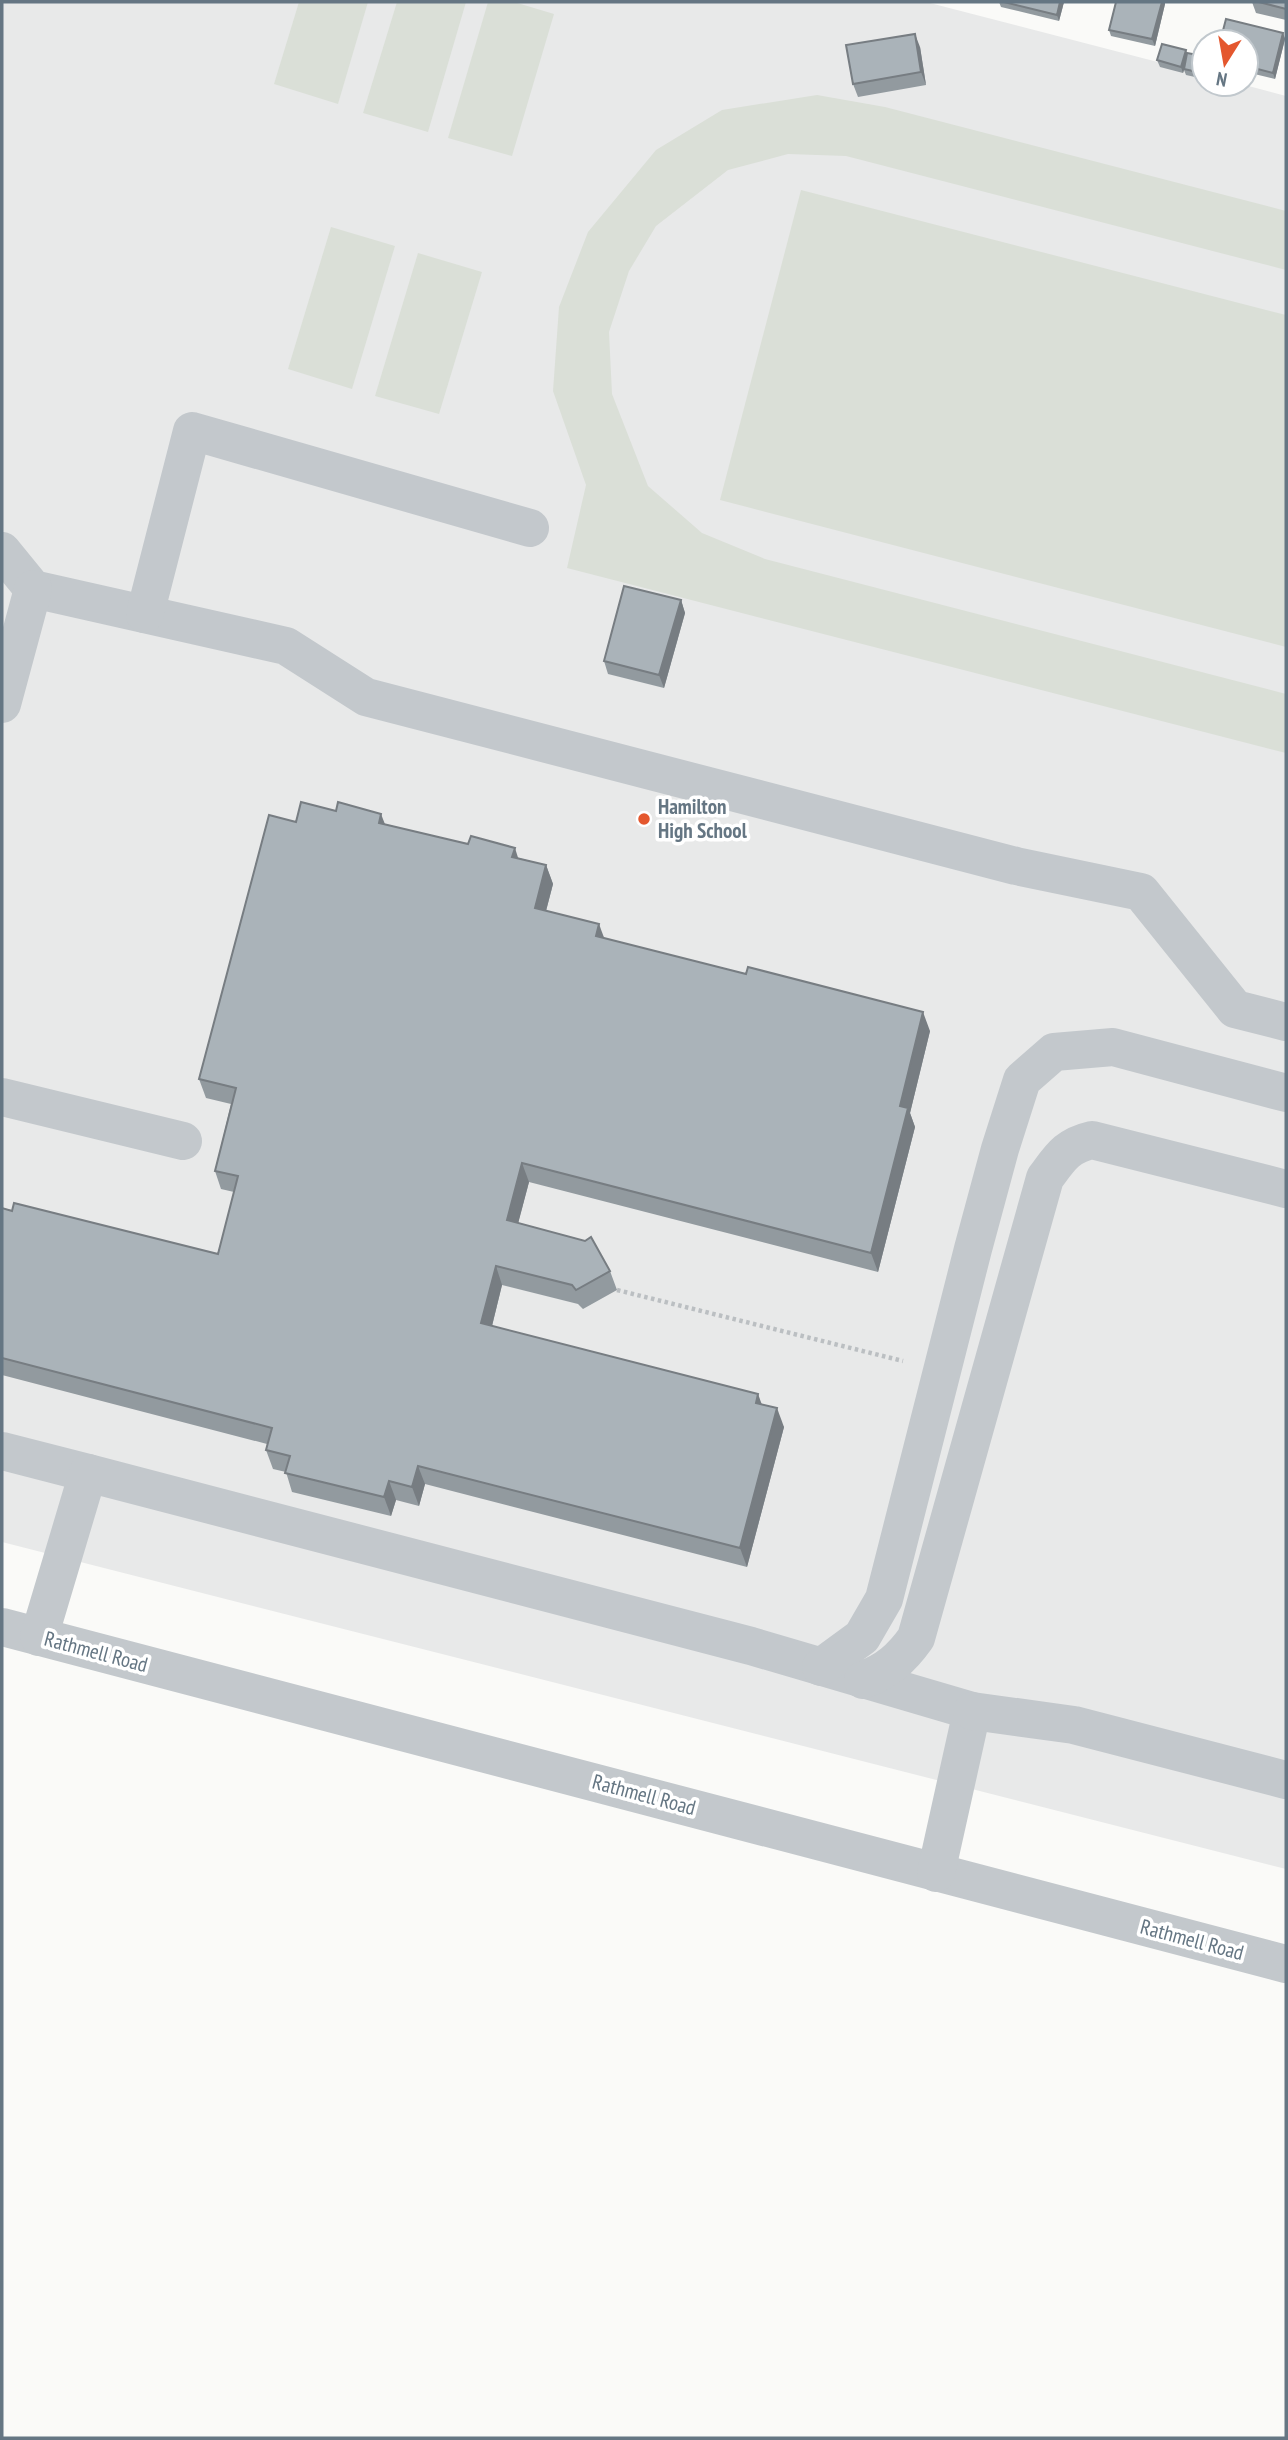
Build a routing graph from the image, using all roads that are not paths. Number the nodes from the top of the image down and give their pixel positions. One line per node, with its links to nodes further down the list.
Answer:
1 (530, 528): 4 (street)
2 (2, 551): 3 (street)
3 (33, 589): 4 (street); 5 (street)
4 (145, 614): 6 (street)
5 (2, 704)
6 (1286, 1022)
7 (1286, 1093): 15 (street)
8 (2, 1097): 9 (street)
9 (183, 1141)
10 (1286, 1189): 16 (street)
11 (2, 1451): 12 (street)
12 (88, 1473): 14 (street); 15 (street)
13 (2, 1627): 14 (street, Rathmell Road)
14 (39, 1637): 19 (street, Rathmell Road)
15 (821, 1668): 16 (street)
16 (863, 1680): 17 (street)
17 (972, 1711): 18 (street); 19 (street)
18 (1286, 1780)
19 (936, 1873): 20 (street, Rathmell Road)
20 (1286, 1964)

